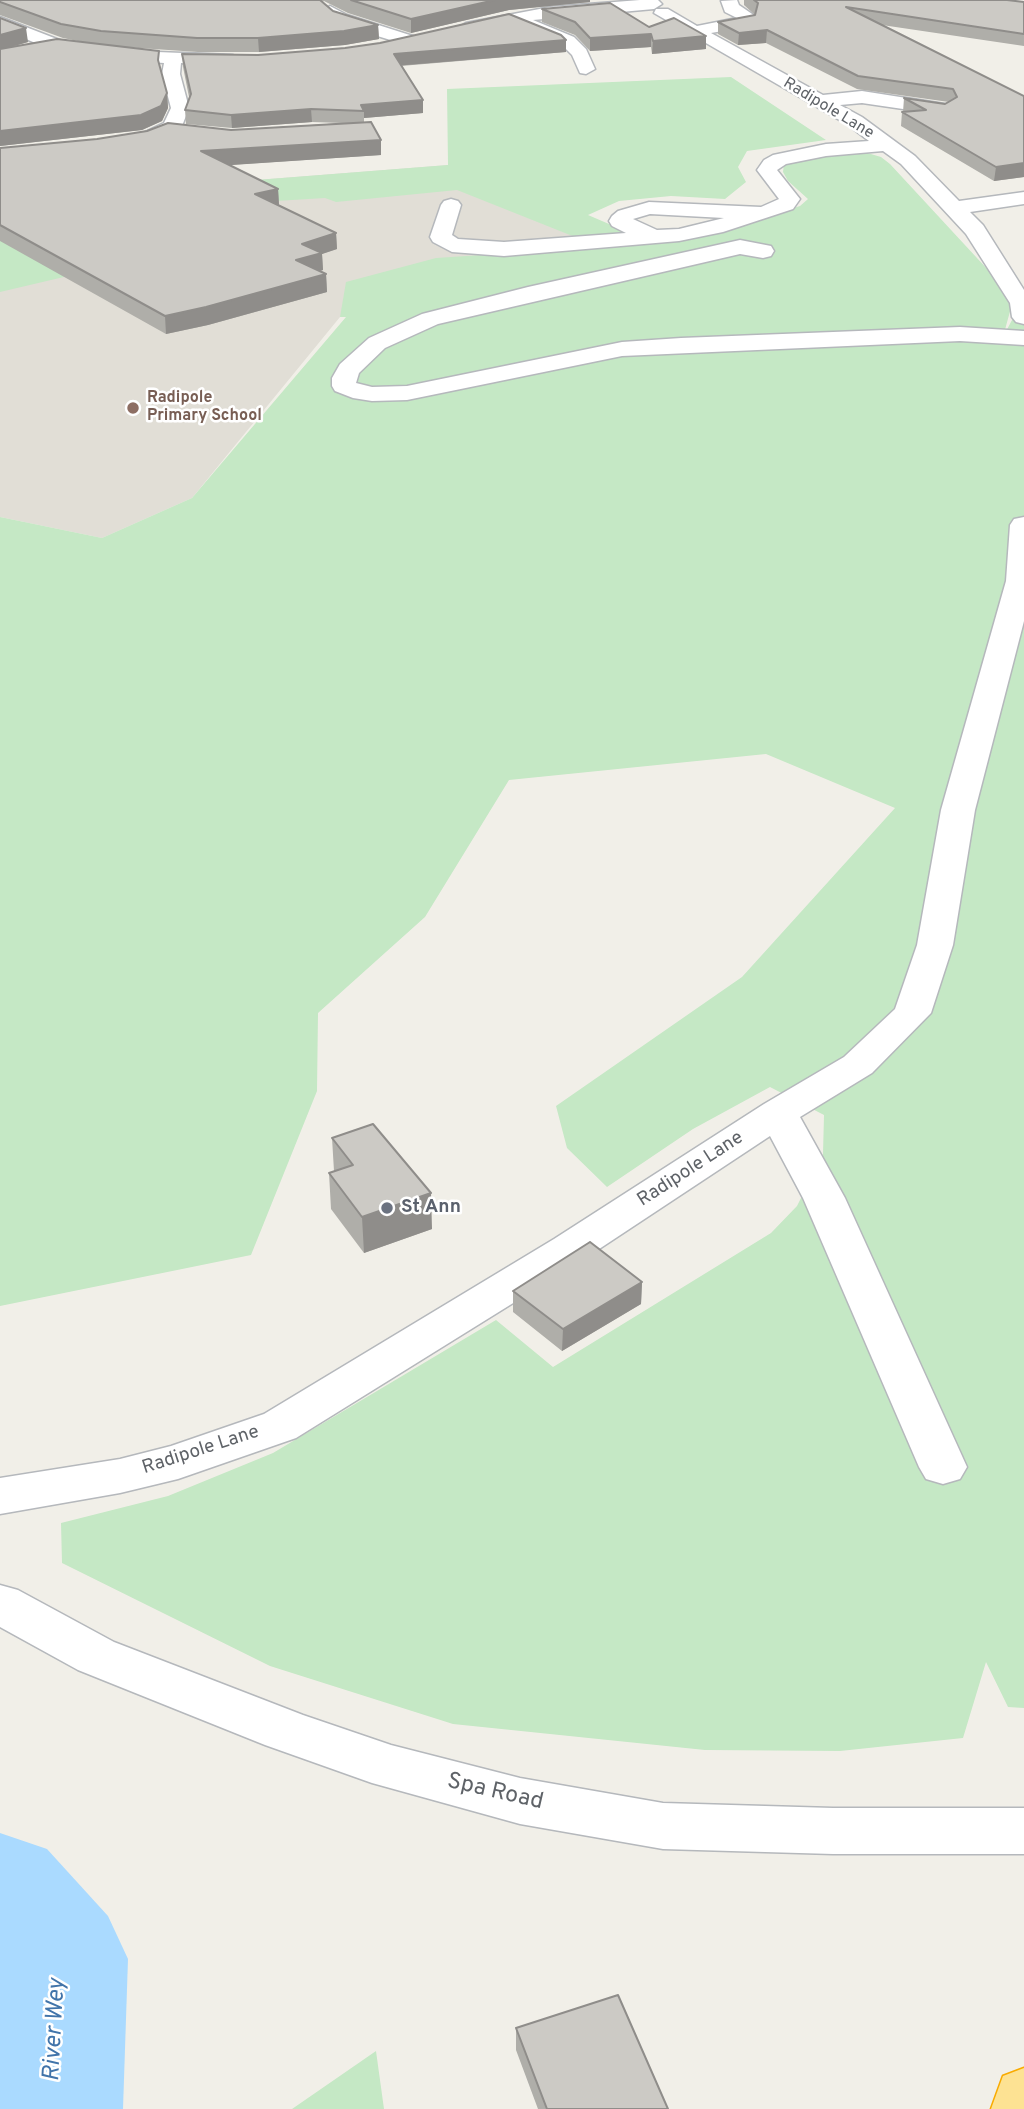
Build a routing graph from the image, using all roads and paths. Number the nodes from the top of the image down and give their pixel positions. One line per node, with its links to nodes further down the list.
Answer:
1 (729, 1): 6 (street)
2 (654, 2): 4 (street); 6 (street, Radipole Lane)
3 (325, 8): 9 (street)
4 (510, 18): 7 (street); 13 (street)
5 (0, 22): 8 (street)
6 (691, 31): 14 (street, Radipole Lane)
7 (448, 32)
8 (58, 46): 10 (street); 11 (street)
9 (380, 48)
10 (23, 51)
11 (173, 59): 12 (street); 16 (street)
12 (247, 60)
13 (586, 69)
14 (822, 102): 15 (street); 19 (street, Radipole Lane)
15 (944, 110)
16 (167, 130): 17 (street); 18 (street)
17 (193, 134)
18 (110, 144)
19 (887, 145): 22 (street, Radipole Lane); 23 (street)
20 (1024, 198): 22 (street)
21 (451, 205): 24 (street)
22 (957, 208): 26 (street, Radipole Lane)
23 (761, 214): 24 (street); 24 (street)
24 (657, 236)
25 (763, 251): 27 (street)
26 (1023, 308)
27 (1024, 338)
28 (1024, 525): 29 (street, Radipole Lane)
29 (778, 1113): 30 (street); 31 (street, Radipole Lane)
30 (943, 1467)
31 (0, 1496)
32 (0, 1604): 33 (street, Spa Road)
33 (1015, 1832)
34 (1024, 2096): 35 (highway)
35 (1021, 2109)

